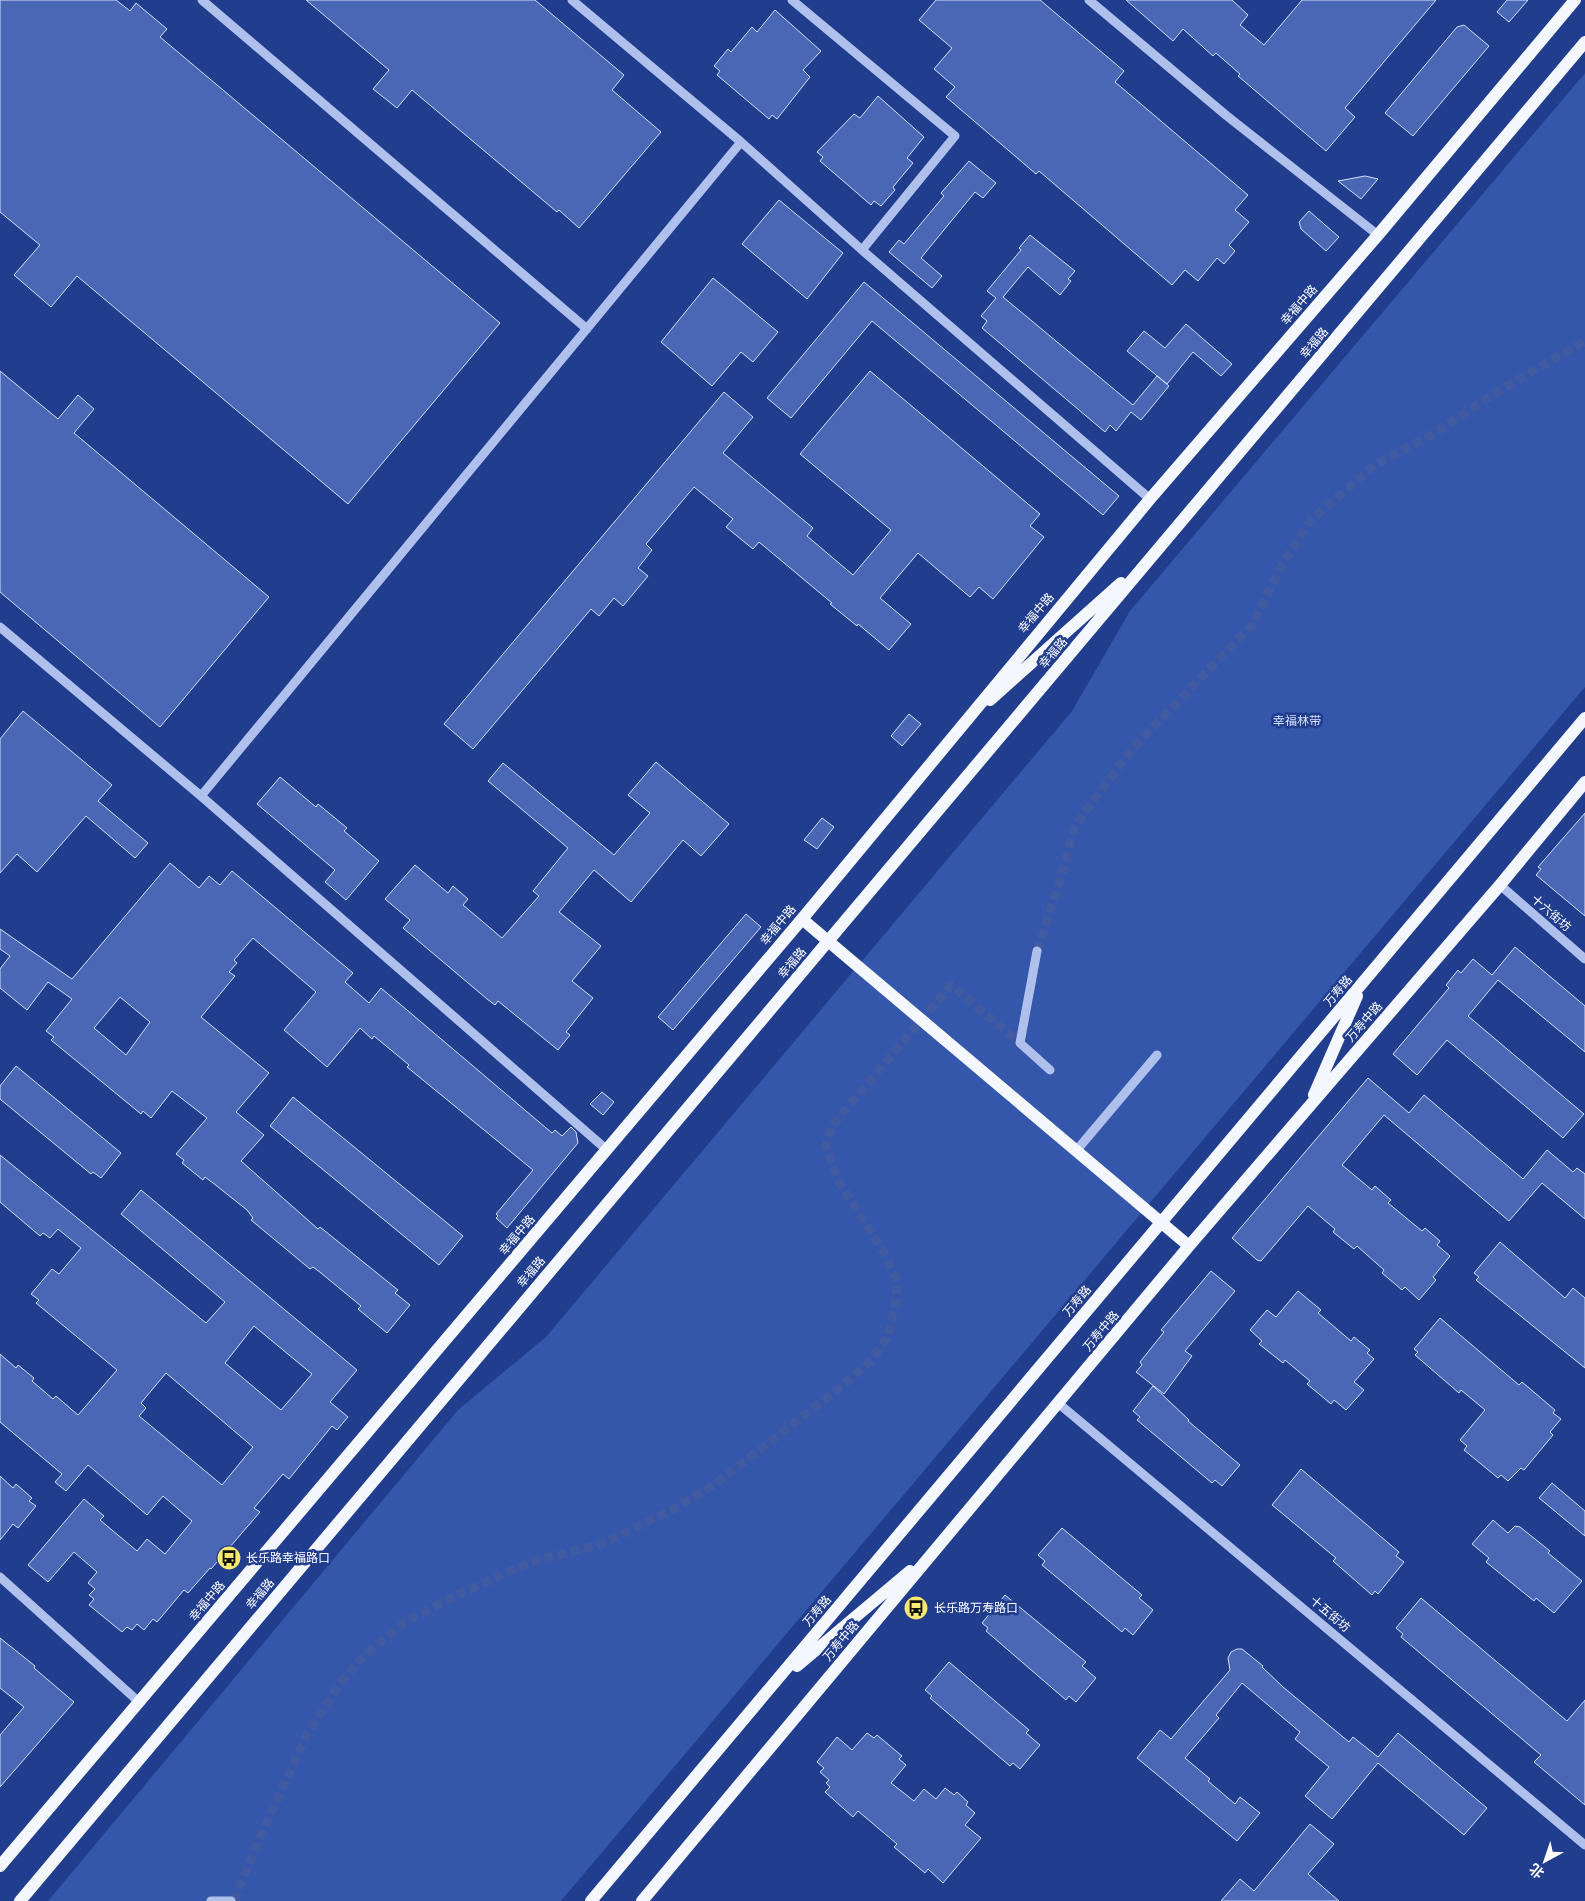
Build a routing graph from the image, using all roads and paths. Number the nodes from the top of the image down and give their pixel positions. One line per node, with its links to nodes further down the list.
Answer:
1 (202, 0): 10 (street)
2 (572, 0): 7 (street)
3 (792, 0): 9 (street)
4 (1089, 0): 8 (street)
5 (1575, 0): 8 (main road, 幸福中路)
6 (1585, 42): 12 (main road, 幸福路)
7 (741, 142): 9 (street); 10 (street)
8 (1378, 235): 11 (main road, 幸福中路)
9 (862, 250): 11 (street)
10 (587, 329): 17 (street)
11 (1150, 498): 15 (main road, 幸福中路)
12 (1154, 554): 15 (main road); 20 (main road, 幸福路)
13 (0, 628): 17 (street)
14 (1585, 718): 23 (main road, 万寿路)
15 (958, 729): 19 (main road, 幸福中路)
16 (1585, 782): 18 (main road, 万寿中路)
17 (201, 796): 27 (street)
18 (1500, 885): 22 (street, 十六街坊); 26 (main road, 万寿中路)
19 (802, 918): 20 (main road); 27 (main road, 幸福中路)
20 (828, 941): 28 (main road); 38 (main road, 幸福路)
21 (1037, 951): 25 (street)
22 (1585, 959)
23 (1364, 982): 26 (main road); 29 (main road, 万寿路)
24 (1157, 1055): 28 (street)
25 (1050, 1070)
26 (1308, 1108): 30 (main road, 万寿中路)
27 (607, 1150): 35 (main road, 幸福中路)
28 (1076, 1151): 29 (main road)
29 (1161, 1223): 30 (main road); 34 (main road, 万寿路)
30 (1188, 1246): 31 (main road, 万寿中路)
31 (1058, 1403): 32 (main road, 万寿中路); 36 (street, 十五街坊)
32 (937, 1548): 34 (main road); 42 (main road, 万寿中路)
33 (0, 1577): 35 (street)
34 (770, 1688): 41 (main road, 万寿路)
35 (139, 1702): 37 (main road, 幸福中路)
36 (1585, 1845)
37 (0, 1866)
38 (20, 1901)
39 (211, 1901): 40 (street)
40 (232, 1901)
41 (591, 1901)
42 (642, 1901)

